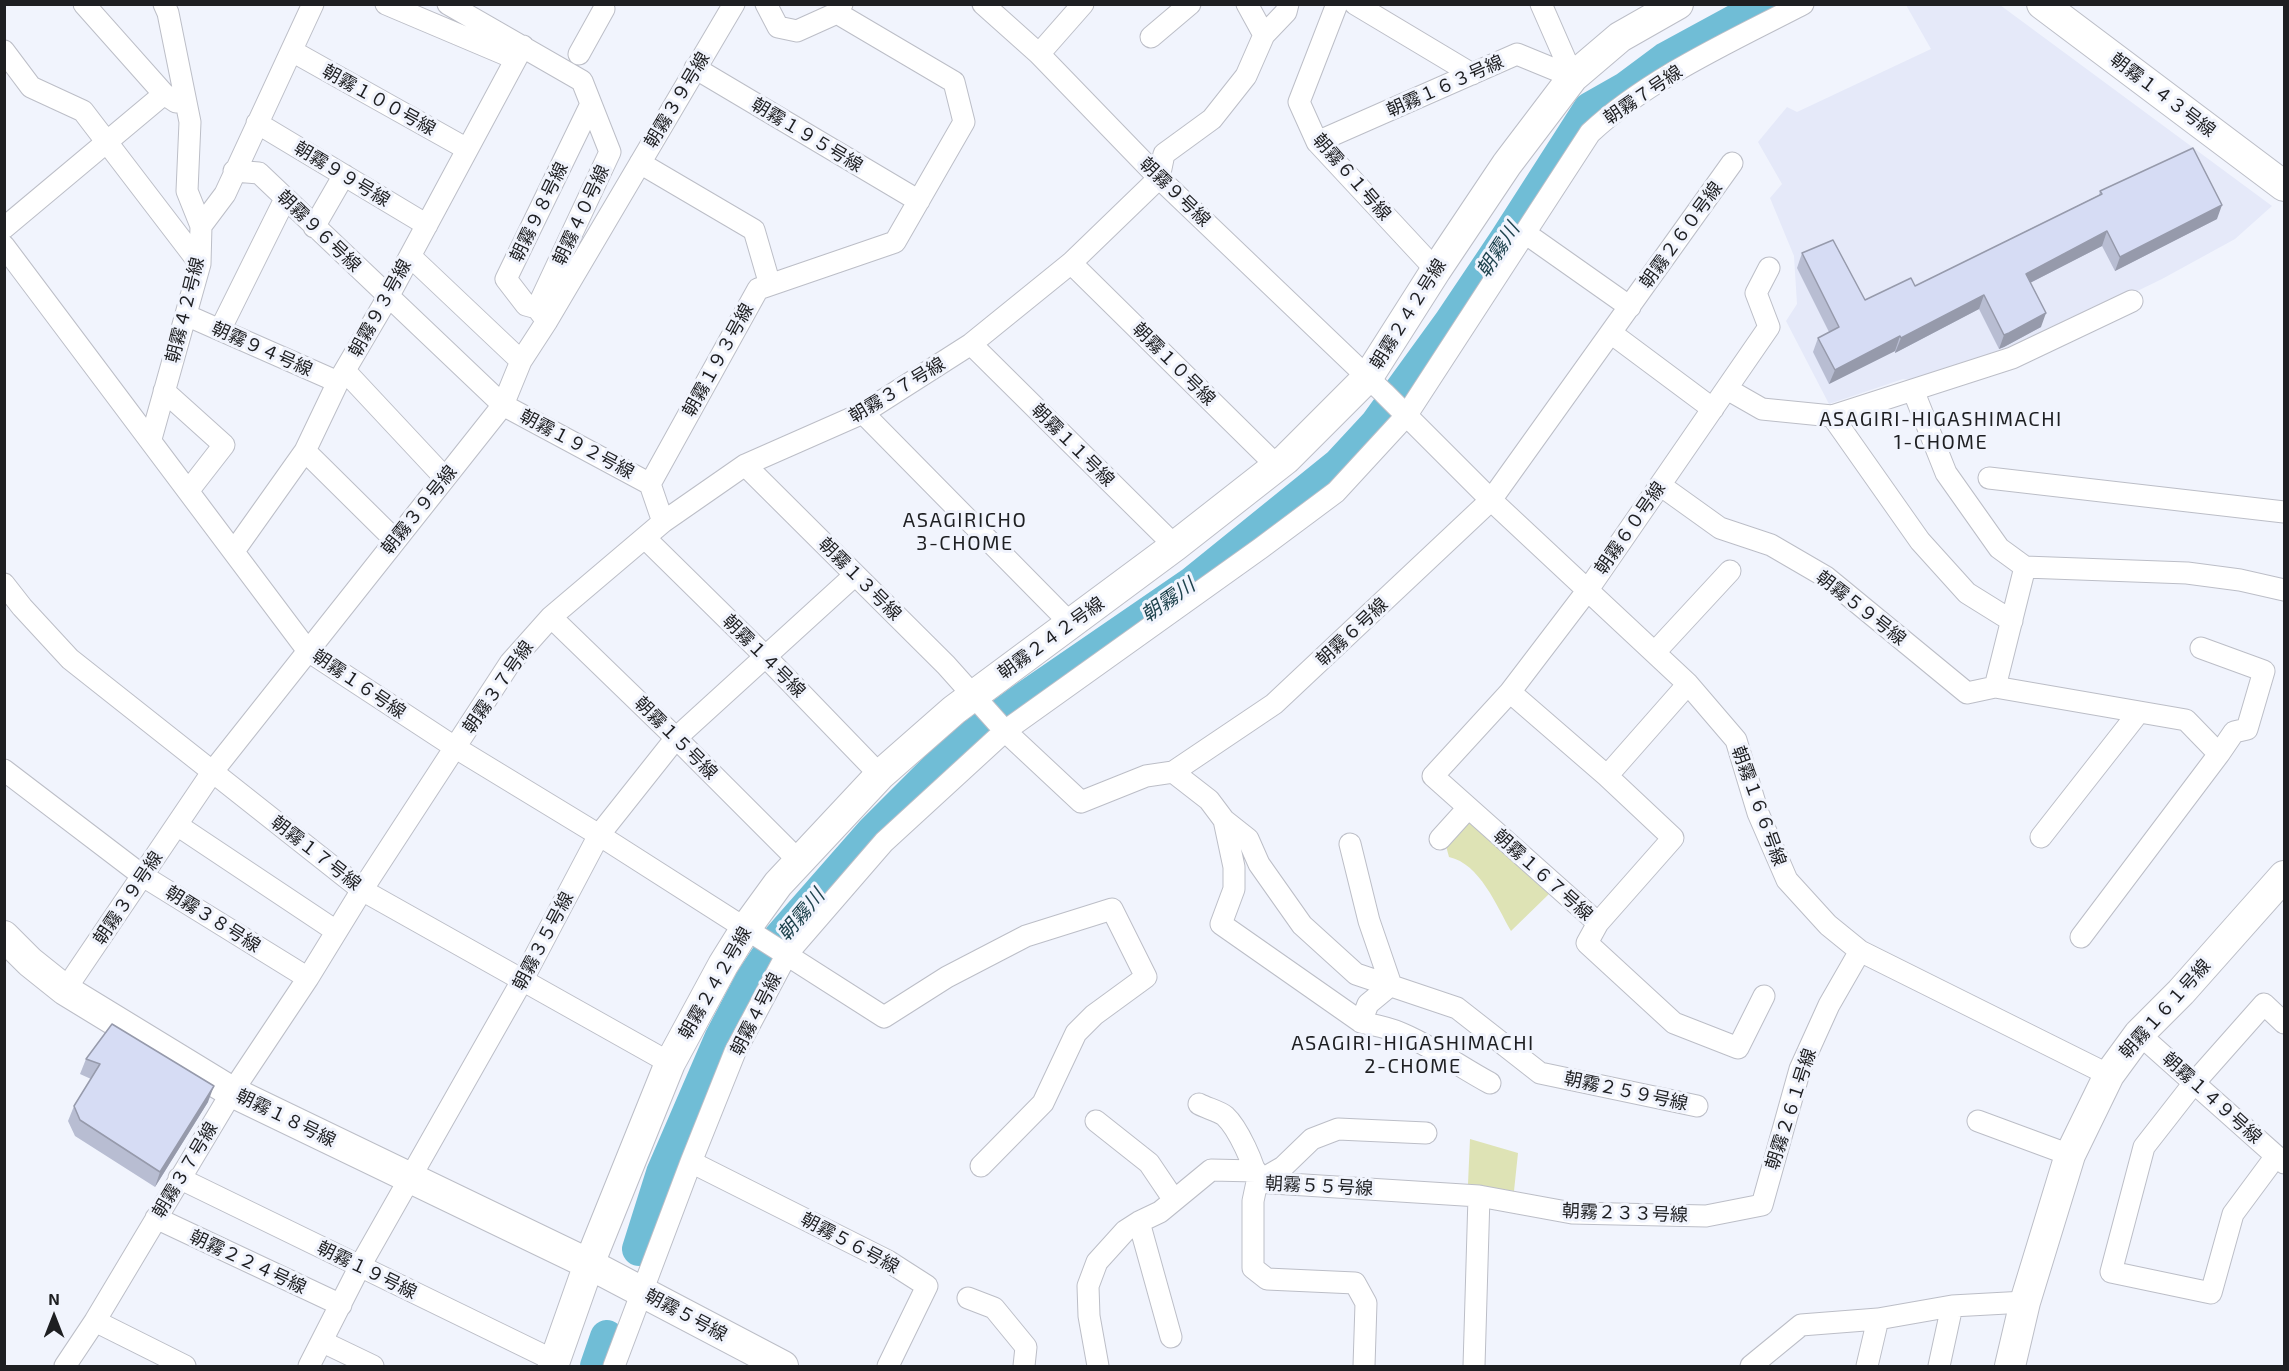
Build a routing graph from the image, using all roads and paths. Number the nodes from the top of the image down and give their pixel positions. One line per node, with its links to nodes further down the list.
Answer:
1 (84, 4): 32 (street)
2 (164, 4): 34 (street, 朝霧４２号線)
3 (313, 4): 25 (street)
4 (386, 4): 26 (street)
5 (448, 4): 21 (street, 朝霧４０号線)
6 (734, 4): 29 (street, 朝霧３９号線)
7 (766, 4): 20 (street)
8 (983, 4): 28 (street, 朝霧９号線)
9 (1083, 4): 28 (street)
10 (1190, 4): 23 (street)
11 (1247, 4): 22 (street)
12 (1288, 4): 22 (street)
13 (1337, 4): 36 (street, 朝霧６１号線)
14 (1355, 4): 30 (street)
15 (1541, 4): 31 (street)
16 (1678, 4): 31 (street, 朝霧２４２号線)
17 (1803, 4): 51 (street, 朝霧７号線)
18 (2042, 4): 44 (street, 朝霧１４３号線)
19 (604, 9): 27 (street)
20 (839, 9): 46 (street, 朝霧１９３号線)
21 (476, 10): 26 (street, 朝霧４０号線)
22 (1264, 35): 43 (street)
23 (1151, 37)
24 (4, 51): 37 (street)
25 (292, 51): 35 (street); 38 (street, 朝霧１００号線)
26 (519, 52): 33 (street, 朝霧４０号線); 38 (street, 朝霧９３号線)
27 (579, 54)
28 (1039, 54): 43 (street, 朝霧９号線)
29 (695, 68): 39 (street, 朝霧３９号線); 46 (street, 朝霧１９５号線)
30 (1472, 74): 31 (street, 朝霧１６３号線); 36 (street, 朝霧１６３号線)
31 (1573, 77): 57 (street, 朝霧２４２号線)
32 (164, 94): 34 (street); 37 (street)
33 (590, 106): 62 (street, 朝霧４０号線); 62 (street, 朝霧９８号線)
34 (188, 109): 48 (street, 朝霧４２号線)
35 (257, 123): 41 (street); 42 (street, 朝霧９９号線)
36 (1317, 142): 57 (street, 朝霧６１号線)
37 (108, 143): 50 (street); 55 (street)
38 (467, 149): 47 (street, 朝霧９３号線)
39 (640, 163): 58 (street); 62 (street, 朝霧３９号線)
40 (1732, 163): 61 (street, 朝霧２６０号線)
41 (234, 171): 45 (street, 朝霧９６号線); 48 (street)
42 (344, 175): 47 (street, 朝霧９９号線); 49 (street)
43 (1159, 178): 54 (street, 朝霧３７号線); 69 (street, 朝霧９号線)
44 (2284, 186)
45 (285, 199): 49 (street, 朝霧９６号線); 64 (street)
46 (919, 201): 58 (street, 朝霧１９３号線)
47 (427, 225): 53 (street, 朝霧９３号線)
48 (201, 226): 55 (street, 朝霧４２号線)
49 (314, 227): 59 (street, 朝霧９６号線)
50 (4, 228)
51 (1525, 233): 61 (street); 76 (street, 朝霧７号線)
52 (4, 246): 78 (street, 朝霧１６号線)
53 (410, 256): 59 (street, 朝霧９３号線); 67 (street)
54 (1071, 262): 66 (street, 朝霧３７号線); 81 (street, 朝霧１０号線)
55 (200, 264): 63 (street, 朝霧４２号線)
56 (1768, 268): 70 (street, 朝霧６０号線)
57 (1436, 270): 69 (street, 朝霧２４２号線)
58 (770, 285): 84 (street, 朝霧１９３号線)
59 (388, 297): 68 (street, 朝霧９３号線); 73 (street, 朝霧９６号線)
60 (2132, 301): 71 (street)
61 (1630, 307): 65 (street, 朝霧６号線)
62 (542, 314): 67 (street, 朝霧３９号線)
63 (186, 315): 64 (street, 朝霧９４号線); 72 (street, 朝霧４２号線)
64 (220, 330): 68 (street, 朝霧９４号線)
65 (1611, 333): 74 (street); 87 (street, 朝霧６号線)
66 (971, 344): 75 (street, 朝霧３７号線); 92 (street, 朝霧１１号線)
67 (521, 361): 73 (street, 朝霧３９号線)
68 (342, 377): 79 (street, 朝霧９３号線); 82 (street, 朝霧９４号線)
69 (1376, 385): 76 (street, 朝霧６０号線); 81 (street, 朝霧２４２号線)
70 (1727, 389): 74 (street, 朝霧６０号線); 77 (street)
71 (1913, 390): 77 (street); 94 (street)
72 (164, 391): 78 (street, 朝霧４２号線); 86 (street)
73 (503, 405): 82 (street, 朝霧３９号線); 84 (street, 朝霧１９２号線)
74 (1713, 409): 85 (street, 朝霧６０号線)
75 (863, 413): 80 (street, 朝霧３７号線); 102 (street)
76 (1403, 413): 87 (street, 朝霧６０号線); 112 (street, 朝霧４号線)
77 (1832, 416): 101 (street)
78 (150, 439): 86 (street, 朝霧１６号線)
79 (305, 451): 91 (street); 93 (street, 朝霧９３号線)
80 (745, 465): 89 (street, 朝霧３７号線); 96 (street, 朝霧１３号線)
81 (1277, 466): 92 (street, 朝霧２４２号線)
82 (445, 478): 91 (street, 朝霧３９号線)
83 (1989, 478): 88 (street)
84 (650, 484): 89 (street)
85 (1660, 485): 99 (street, 朝霧６０号線); 108 (street, 朝霧５９号線)
86 (189, 490): 93 (street, 朝霧１６号線)
87 (1491, 500): 99 (street, 朝霧６０号線); 118 (street, 朝霧６号線)
88 (2284, 512)
89 (663, 522): 90 (street, 朝霧３７号線)
90 (645, 538): 100 (street, 朝霧３７号線); 106 (street, 朝霧１４号線)
91 (395, 540): 104 (street, 朝霧３９号線)
92 (1175, 546): 102 (street, 朝霧２４２号線)
93 (234, 551): 104 (street, 朝霧１６号線)
94 (2025, 567): 98 (street); 101 (street)
95 (1730, 571): 105 (street)
96 (855, 574): 106 (street, 朝霧３５号線); 110 (street, 朝霧１３号線)
97 (4, 584): 117 (street, 朝霧１７号線)
98 (2284, 590)
99 (1587, 591): 105 (street, 朝霧１６６号線); 109 (street, 朝霧１６７号線)
100 (551, 617): 113 (street, 朝霧１５号線); 114 (street, 朝霧３７号線)
101 (2012, 621): 108 (street)
102 (1071, 624): 110 (street, 朝霧２４２号線)
103 (2201, 648): 115 (street)
104 (308, 651): 114 (street, 朝霧１６号線); 117 (street, 朝霧３９号線)
105 (1655, 652): 107 (street, 朝霧１６６号線)
106 (765, 656): 113 (street, 朝霧３５号線); 119 (street, 朝霧１４号線)
107 (1688, 684): 120 (street); 137 (street, 朝霧１６６号線)
108 (1995, 687): 111 (street)
109 (1510, 692): 120 (street, 朝霧１６７号線); 121 (street, 朝霧１６７号線)
110 (980, 702): 112 (street, 朝霧１３号線); 119 (street, 朝霧２４２号線)
111 (2139, 712): 115 (street); 125 (street)
112 (1004, 729): 118 (street, 朝霧６号線); 136 (street, 朝霧４号線)
113 (676, 738): 124 (street, 朝霧３５号線); 128 (street, 朝霧１５号線)
114 (456, 748): 124 (street, 朝霧１６号線); 131 (street, 朝霧３７号線)
115 (2219, 754): 135 (street)
116 (4, 770): 129 (street, 朝霧３８号線)
117 (213, 771): 123 (street, 朝霧３９号線); 131 (street, 朝霧１７号線)
118 (1173, 772): 122 (street, 朝霧２５９号線)
119 (880, 775): 128 (street, 朝霧２４２号線)
120 (1607, 776): 132 (street, 朝霧１６７号線)
121 (1468, 808): 126 (street); 132 (street, 朝霧１６７号線)
122 (1224, 820): 140 (street, 朝霧２５９号線); 143 (street)
123 (177, 825): 129 (street, 朝霧３９号線); 133 (street)
124 (599, 834): 136 (street, 朝霧１６号線); 139 (street, 朝霧３５号線)
125 (2041, 837)
126 (1440, 839)
127 (1350, 844): 140 (street)
128 (799, 861): 136 (street, 朝霧２４２号線)
129 (143, 876): 138 (street, 朝霧３８号線); 141 (street, 朝霧３９号線)
130 (2284, 876): 145 (street, 朝霧１６１号線)
131 (362, 890): 133 (street, 朝霧３７号線); 139 (street, 朝霧１７号線)
132 (1598, 923): 142 (street)
133 (336, 931): 138 (street, 朝霧３７号線)
134 (4, 936): 141 (street, 朝霧１８号線)
135 (2081, 937)
136 (770, 943): 146 (street, 朝霧２４２号線); 158 (street, 朝霧４号線); 159 (street, 朝霧１６号線)
137 (1860, 951): 147 (street, 朝霧１６６号線); 165 (street, 朝霧２６１号線)
138 (308, 978): 150 (street, 朝霧３７号線)
139 (523, 979): 146 (street, 朝霧１７号線); 162 (street, 朝霧３５号線)
140 (1391, 985): 143 (street); 152 (street, 朝霧２５９号線)
141 (65, 990): 150 (street, 朝霧１８号線)
142 (1764, 996)
143 (1361, 1022): 148 (street)
144 (2284, 1023): 149 (street)
145 (2139, 1034): 147 (street, 朝霧１６１号線); 149 (street, 朝霧１４９号線)
146 (670, 1063): 168 (street, 朝霧２４２号線)
147 (2109, 1075): 156 (street, 朝霧１６１号線)
148 (1490, 1083)
149 (2194, 1083): 157 (street, 朝霧１４９号線); 157 (street)
150 (232, 1092): 161 (street, 朝霧３７号線); 162 (street, 朝霧１８号線)
151 (1199, 1104): 160 (street)
152 (1697, 1106)
153 (1095, 1121): 164 (street)
154 (1978, 1121): 156 (street)
155 (1426, 1133): 160 (street)
156 (2070, 1155): 172 (street, 朝霧１６１号線)
157 (2280, 1159)
158 (691, 1162): 170 (street, 朝霧４号線); 186 (street, 朝霧５６号線)
159 (981, 1166)
160 (1256, 1176): 163 (street, 朝霧５５号線); 164 (street); 189 (street, 朝霧５５号線)
161 (179, 1178): 166 (street, 朝霧３７号線); 169 (street, 朝霧１９号線)
162 (409, 1179): 168 (street, 朝霧１８号線); 169 (street, 朝霧３５号線)
163 (1479, 1196): 165 (street, 朝霧２３３号線); 190 (street)
164 (1174, 1200): 167 (street)
165 (1762, 1205)
166 (156, 1218): 173 (street, 朝霧２２４号線); 176 (street, 朝霧３７号線)
167 (1139, 1221): 177 (street); 188 (street)
168 (589, 1264): 170 (street, 朝霧５号線); 179 (street, 朝霧２４２号線)
169 (360, 1266): 173 (street, 朝霧３５号線); 179 (street, 朝霧１９号線)
170 (642, 1292): 180 (street, 朝霧５号線); 185 (street, 朝霧４号線)
171 (968, 1298): 187 (street)
172 (2025, 1302): 174 (street); 194 (street, 朝霧１６１号線)
173 (341, 1305): 178 (street, 朝霧３５号線)
174 (1952, 1306): 175 (street); 193 (street)
175 (1878, 1319): 191 (street); 192 (street)
176 (95, 1321): 181 (street, 朝霧３７号線); 182 (street)
177 (1171, 1337)
178 (323, 1342): 183 (street, 朝霧３５号線); 184 (street)
179 (554, 1364)
180 (777, 1365)
181 (65, 1366)
182 (185, 1366)
183 (309, 1366)
184 (374, 1366)
185 (614, 1366)
186 (888, 1366)
187 (1024, 1366)
188 (1098, 1366)
189 (1364, 1366)
190 (1474, 1366)
191 (1750, 1366)
192 (1867, 1366)
193 (1939, 1366)
194 (2010, 1366)

